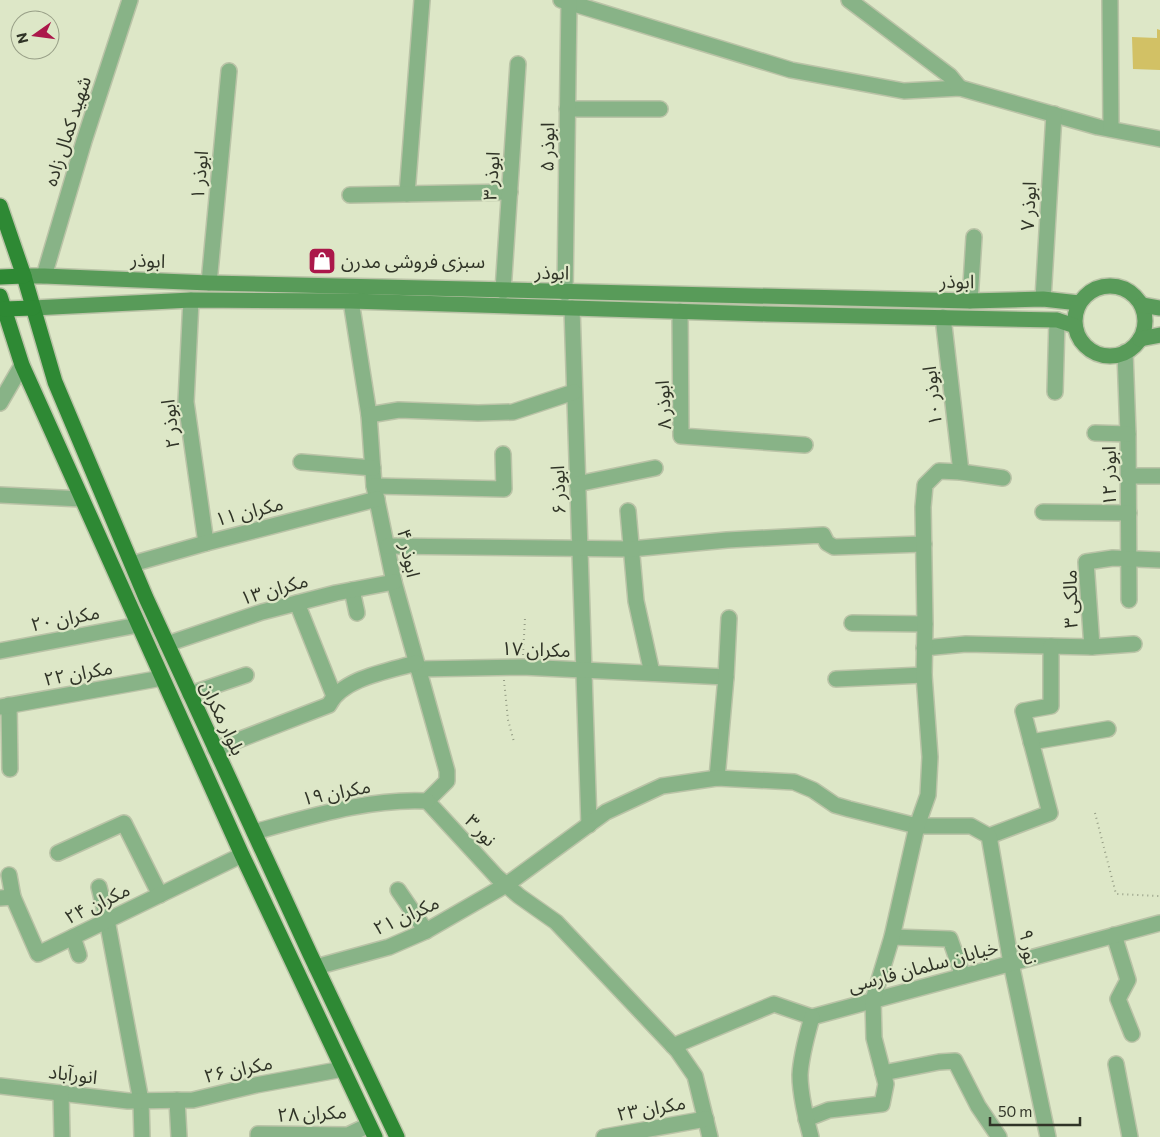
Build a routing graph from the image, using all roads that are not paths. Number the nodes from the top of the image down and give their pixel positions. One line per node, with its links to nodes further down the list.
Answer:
1 (130, 0): 20 (street, شهید کمال زاده)
2 (422, 0): 15 (street)
3 (566, 0): 8 (street); 9 (street, ابوذر ۵)
4 (848, 0): 8 (street)
5 (1110, 0): 12 (street)
6 (518, 64): 14 (street, ابوذر ۳)
7 (229, 71): 22 (street, ابوذر ۱)
8 (960, 88): 11 (street)
9 (567, 109): 10 (street); 25 (street, ابوذر ۵)
10 (660, 109)
11 (1054, 114): 12 (street); 28 (street, ابوذر ۷)
12 (1111, 129): 13 (street)
13 (1160, 139)
14 (510, 192): 15 (street); 24 (street, ابوذر ۳)
15 (407, 194): 16 (street)
16 (350, 195)
17 (0, 206): 19 (main road)
18 (974, 237): 30 (street)
19 (24, 276): 20 (main road, ابوذر); 21 (main road); 34 (main road, بلوار مکران)
20 (44, 276): 22 (main road, ابوذر)
21 (0, 277)
22 (209, 283): 23 (main road, ابوذر)
23 (260, 284): 24 (main road, ابوذر); 27 (main road)
24 (503, 291): 25 (main road, ابوذر)
25 (565, 292): 30 (main road, ابوذر)
26 (191, 300): 27 (main road, ابوذر); 34 (main road, ابوذر); 67 (street, ابوذر ۲)
27 (260, 300): 29 (main road, ابوذر)
28 (1042, 300): 30 (main road, ابوذر); 31 (main road, ابوذر)
29 (350, 301): 35 (main road, ابوذر); 48 (street, ابوذر ۴)
30 (970, 301)
31 (1079, 303): 33 (main road); 40 (main road)
32 (1, 305): 34 (main road); 44 (main road)
33 (1142, 306): 36 (main road); 42 (main road)
34 (33, 308): 74 (main road, بلوار مکران)
35 (572, 308): 37 (main road, ابوذر); 45 (street, ابوذر ۶)
36 (1160, 308)
37 (680, 311): 38 (main road, ابوذر); 51 (street, ابوذر ۸)
38 (943, 317): 39 (main road, ابوذر); 56 (street, ابوذر ۱۰)
39 (1057, 320): 40 (main road, ابوذر); 46 (street)
40 (1075, 326): 43 (main road)
41 (1160, 335): 42 (main road)
42 (1140, 340): 43 (main road)
43 (1125, 352): 50 (street, ابوذر ۱۲)
44 (22, 365): 47 (street); 63 (main road)
45 (574, 392): 48 (street); 60 (street, ابوذر ۶)
46 (1055, 392)
47 (0, 403)
48 (369, 415): 54 (street, ابوذر ۴)
49 (1095, 433): 50 (street)
50 (1128, 434): 57 (street, ابوذر ۱۲)
51 (805, 445)
52 (503, 454): 61 (street, مکران ۱۱)
53 (301, 462): 54 (street)
54 (373, 468): 61 (street, ابوذر ۴)
55 (655, 468): 60 (street)
56 (961, 472): 59 (street); 68 (street)
57 (1129, 476): 58 (street); 66 (street, ابوذر ۱۲)
58 (1160, 476)
59 (1003, 478)
60 (578, 484): 70 (street, ابوذر ۶)
61 (375, 493): 67 (street, مکران ۱۱); 69 (street, ابوذر ۴)
62 (0, 495): 63 (street)
63 (82, 499): 83 (main road)
64 (628, 511): 71 (street)
65 (1043, 512): 66 (street)
66 (1129, 513): 72 (street, ابوذر ۱۲)
67 (206, 543): 74 (street, مکران ۱۱)
68 (924, 544): 71 (street); 82 (street)
69 (388, 546): 70 (street); 75 (street, ابوذر ۴)
70 (580, 548): 71 (street); 91 (street, ابوذر ۶)
71 (631, 549): 92 (street)
72 (1129, 558): 73 (street, مالکی ۳); 77 (street, ابوذر ۱۲); 87 (street, مالکی ۳)
73 (1160, 560)
74 (132, 564): 84 (main road, بلوار مکران)
75 (394, 582): 76 (street, مکران ۱۳); 90 (street, ابوذر ۴)
76 (352, 590): 78 (street, مکران ۱۳); 79 (street)
77 (1129, 600)
78 (297, 603): 84 (street, مکران ۱۳); 99 (street)
79 (357, 614)
80 (730, 618): 95 (street)
81 (852, 623): 82 (street)
82 (925, 624): 88 (street)
83 (138, 625): 89 (street, مکران ۲۰); 96 (main road)
84 (167, 644): 98 (main road, بلوار مکران)
85 (1134, 644): 87 (street)
86 (1051, 646): 87 (street); 88 (street); 102 (street)
87 (1092, 647)
88 (924, 648): 94 (street)
89 (0, 651)
90 (417, 666): 91 (street, مکران ۱۷); 99 (street, مکران ۱۷); 106 (street, ابوذر ۴)
91 (584, 671): 92 (street, مکران ۱۷); 107 (street, ابوذر ۶)
92 (652, 674): 95 (street, مکران ۱۷)
93 (246, 675): 98 (street)
94 (924, 675): 97 (street); 108 (street)
95 (726, 676): 105 (street)
96 (162, 678): 100 (street, مکران ۲۲); 112 (main road)
97 (836, 679)
98 (190, 694): 103 (main road, بلوار مکران)
99 (334, 696): 103 (street, مکران ۱۷)
100 (4, 706): 104 (street)
101 (1108, 729): 102 (street)
102 (1031, 742): 110 (street)
103 (216, 749): 109 (main road, بلوار مکران)
104 (10, 769)
105 (717, 778): 107 (street, مکران ۲۱); 108 (street, مکران ۲۱)
106 (427, 802): 109 (street, مکران ۱۹); 114 (street, نور ۳)
107 (589, 825): 114 (street, مکران ۲۱)
108 (917, 826): 110 (street); 124 (street)
109 (254, 832): 127 (main road, بلوار مکران)
110 (989, 836): 126 (street, نور ۹)
111 (58, 853): 117 (street)
112 (242, 855): 117 (street, مکران ۲۴); 134 (main road)
113 (9, 875): 118 (street)
114 (506, 885): 121 (street, مکران ۲۱); 132 (street, نور ۳)
115 (99, 887): 119 (street)
116 (398, 890): 121 (street)
117 (160, 895): 119 (street, مکران ۲۴)
118 (7, 898): 123 (street, مکران ۲۴)
119 (107, 920): 123 (street, مکران ۲۴); 139 (street)
120 (1160, 923): 122 (street, خیابان سلمان فارسی)
121 (426, 931): 127 (street, مکران ۲۱)
122 (1114, 935): 126 (street, خیابان سلمان فارسی); 131 (street)
123 (73, 937): 125 (street)
124 (892, 937): 128 (street); 129 (street)
125 (78, 955)
126 (1011, 963): 128 (street, خیابان سلمان فارسی); 152 (street, نور ۹)
127 (316, 967): 147 (main road, بلوار مکران)
128 (963, 976): 129 (street, خیابان سلمان فارسی)
129 (873, 1000): 130 (street, خیابان سلمان فارسی); 135 (street)
130 (812, 1017): 132 (street); 141 (street)
131 (1132, 1034)
132 (673, 1046): 140 (street, نور ۳)
133 (1116, 1064): 153 (street)
134 (343, 1069): 138 (street, مکران ۲۶); 142 (main road)
135 (883, 1073): 141 (street); 151 (street)
136 (0, 1086): 137 (street, انورآباد)
137 (61, 1093): 139 (street, انورآباد); 143 (street)
138 (177, 1100): 139 (street, مکران ۲۶); 145 (street)
139 (141, 1101): 144 (street)
140 (706, 1119): 148 (street, مکران ۲۳); 149 (street, نور ۳)
141 (806, 1119): 150 (street)
142 (372, 1131): 146 (street, مکران ۲۸)
143 (62, 1137)
144 (142, 1137)
145 (179, 1137)
146 (258, 1137)
147 (397, 1137)
148 (604, 1137)
149 (710, 1137)
150 (811, 1137)
151 (999, 1137)
152 (1048, 1137)
153 (1130, 1137)

